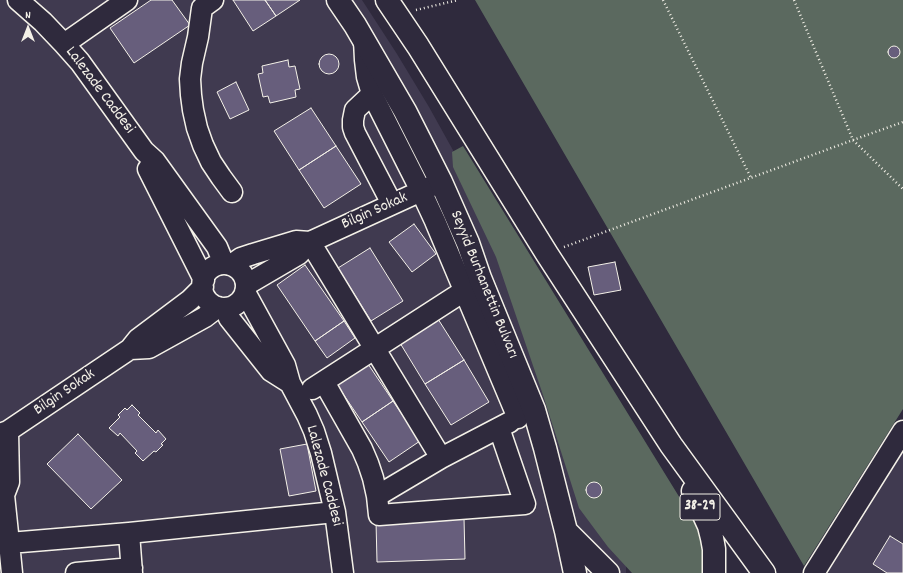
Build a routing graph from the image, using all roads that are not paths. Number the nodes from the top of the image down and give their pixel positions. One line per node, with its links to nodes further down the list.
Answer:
1 (18, 0): 7 (street, Lalezade Caddesi)
2 (127, 0): 7 (street)
3 (338, 0): 6 (main road, Seyyid Burhanettin Bulvarı)
4 (204, 3): 12 (street)
5 (392, 7): 28 (main road)
6 (364, 40): 8 (street); 10 (main road, Seyyid Burhanettin Bulvarı)
7 (64, 44): 9 (street, Lalezade Caddesi)
8 (372, 94): 11 (street); 13 (street)
9 (144, 151): 15 (street, Lalezade Caddesi); 16 (street, Lalezade Caddesi)
10 (441, 182): 11 (street, Bilgin Sokak); 24 (main road, Seyyid Burhanettin Bulvarı)
11 (421, 191): 13 (street, Bilgin Sokak); 18 (street)
12 (232, 192)
13 (392, 204): 14 (street, Bilgin Sokak)
14 (310, 242): 15 (street, Bilgin Sokak); 17 (street, Bilgin Sokak); 21 (street)
15 (227, 265): 16 (street); 17 (street)
16 (203, 283): 19 (street); 20 (street, Bilgin Sokak)
17 (246, 289): 19 (street); 23 (street, Lalezade Caddesi)
18 (464, 291): 21 (street); 24 (street)
19 (222, 307): 20 (street, Bilgin Sokak); 23 (street)
20 (130, 349): 27 (street, Bilgin Sokak)
21 (375, 349): 22 (street); 29 (street)
22 (324, 382): 23 (street); 31 (street)
23 (294, 390): 32 (street, Lalezade Caddesi)
24 (526, 414): 25 (street); 33 (main road, Seyyid Burhanettin Bulvarı)
25 (499, 428): 29 (street); 31 (street)
26 (903, 431): 44 (street)
27 (4, 433): 30 (street)
28 (671, 445): 42 (main road, 38-29); 43 (main road)
29 (441, 458): 31 (street)
30 (2, 493): 35 (street)
31 (377, 496)
32 (335, 512): 34 (street); 39 (street, Lalezade Caddesi)
33 (566, 531): 40 (main road, Seyyid Burhanettin Bulvarı); 41 (main road)
34 (129, 532): 35 (street); 36 (street)
35 (9, 543): 37 (street)
36 (132, 571): 38 (street)
37 (12, 573)
38 (76, 573)
39 (343, 573)
40 (575, 573)
41 (608, 573)
42 (714, 573)
43 (764, 573)
44 (814, 573)

